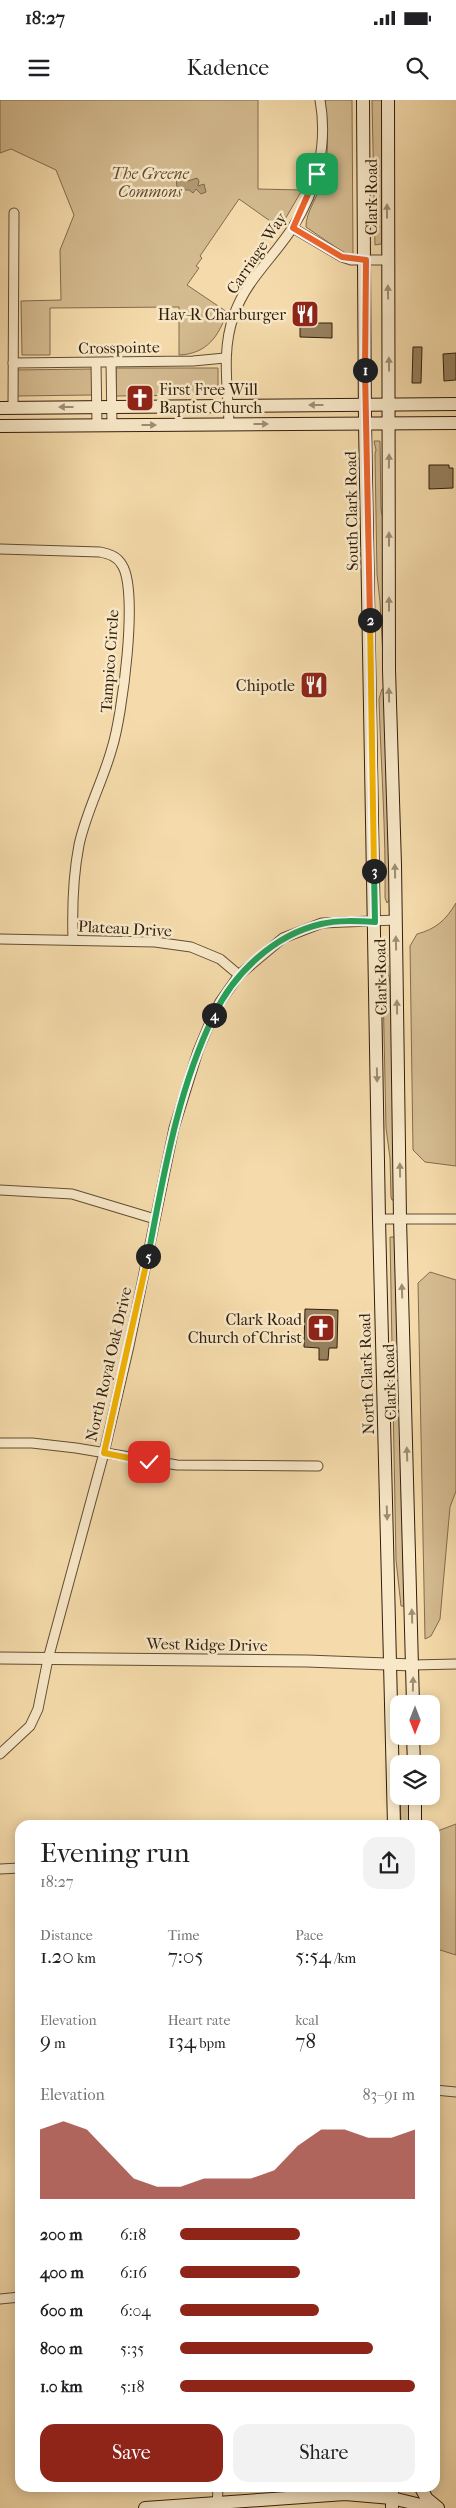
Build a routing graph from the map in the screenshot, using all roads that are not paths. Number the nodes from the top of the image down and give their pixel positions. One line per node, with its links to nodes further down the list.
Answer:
1 (320, 100): 5 (street, Carriage Way)
2 (363, 100): 6 (main road, South Clark Road)
3 (388, 100): 7 (main road, Clark Road, one-way to 3)
4 (14, 213): 11 (street)
5 (293, 228): 6 (street); 8 (street, Carriage Way)
6 (366, 260): 7 (street); 13 (main road, South Clark Road)
7 (387, 260): 14 (main road, Clark Road, one-way to 7)
8 (225, 358): 10 (street, Crosspointe); 15 (street, Carriage Way)
9 (96, 362): 10 (street, Crosspointe); 11 (street, Crosspointe); 16 (street)
10 (111, 362): 17 (street)
11 (13, 363): 18 (street)
12 (456, 404): 14 (main road)
13 (365, 405): 14 (main road); 15 (main road, one-way to 15); 19 (main road, South Clark Road)
14 (389, 405): 22 (main road, Clark Road)
15 (228, 406): 17 (main road); 21 (street, Carriage Way)
16 (97, 407): 17 (main road); 18 (main road, one-way to 18); 23 (street)
17 (112, 407): 24 (street)
18 (6, 408)
19 (365, 423): 21 (main road, one-way to 19); 22 (main road); 27 (main road, South Clark Road)
20 (456, 423): 22 (main road)
21 (229, 424): 24 (main road, one-way to 21)
22 (389, 424): 28 (main road, Clark Road, one-way to 22)
23 (97, 425): 24 (main road); 25 (main road)
24 (112, 425)
25 (0, 426)
26 (0, 549): 32 (street, Tampico Circle)
27 (371, 670): 28 (main road); 30 (main road, South Clark Road)
28 (389, 670): 29 (main road, Clark Road, one-way to 28)
29 (396, 920): 30 (street, North Royal Oak Drive); 38 (main road, Clark Road, one-way to 29)
30 (375, 922): 33 (street, North Royal Oak Drive); 37 (main road, North Clark Road, one-way to 37)
31 (0, 939): 32 (street, Plateau Drive)
32 (73, 940): 33 (street, Plateau Drive)
33 (239, 975): 36 (street, North Royal Oak Drive)
34 (0, 1190): 36 (street)
35 (456, 1218): 38 (street)
36 (155, 1219): 40 (street, North Royal Oak Drive)
37 (379, 1219): 38 (street); 45 (main road, North Clark Road, one-way to 45)
38 (400, 1219): 46 (main road, Clark Road, one-way to 38)
39 (0, 1443): 40 (street)
40 (104, 1453): 41 (street); 43 (street, North Royal Oak Drive)
41 (318, 1466)
42 (0, 1658): 43 (street, West Ridge Drive)
43 (48, 1659): 45 (street, West Ridge Drive); 48 (street, North Royal Oak Drive)
44 (456, 1664): 46 (street)
45 (391, 1665): 46 (street, West Ridge Drive); 50 (main road, North Clark Road)
46 (413, 1665): 47 (main road, Clark Road, one-way to 46)
47 (413, 1695)
48 (0, 1754)
49 (415, 1805): 51 (main road)
50 (394, 1820)
51 (415, 1820)
52 (15, 1868): 53 (street)
53 (0, 1869)
54 (440, 2090): 55 (street)
55 (456, 2092)
56 (15, 2298): 57 (street)
57 (0, 2299)
58 (218, 2492): 64 (street)
59 (363, 2492): 62 (main road)
60 (420, 2492): 65 (main road)
61 (423, 2492): 68 (main road)
62 (358, 2495): 63 (main road); 64 (main road)
63 (392, 2498): 65 (main road)
64 (218, 2506): 66 (main road)
65 (419, 2506): 67 (main road)
66 (145, 2508)
67 (433, 2508)
68 (438, 2508)

